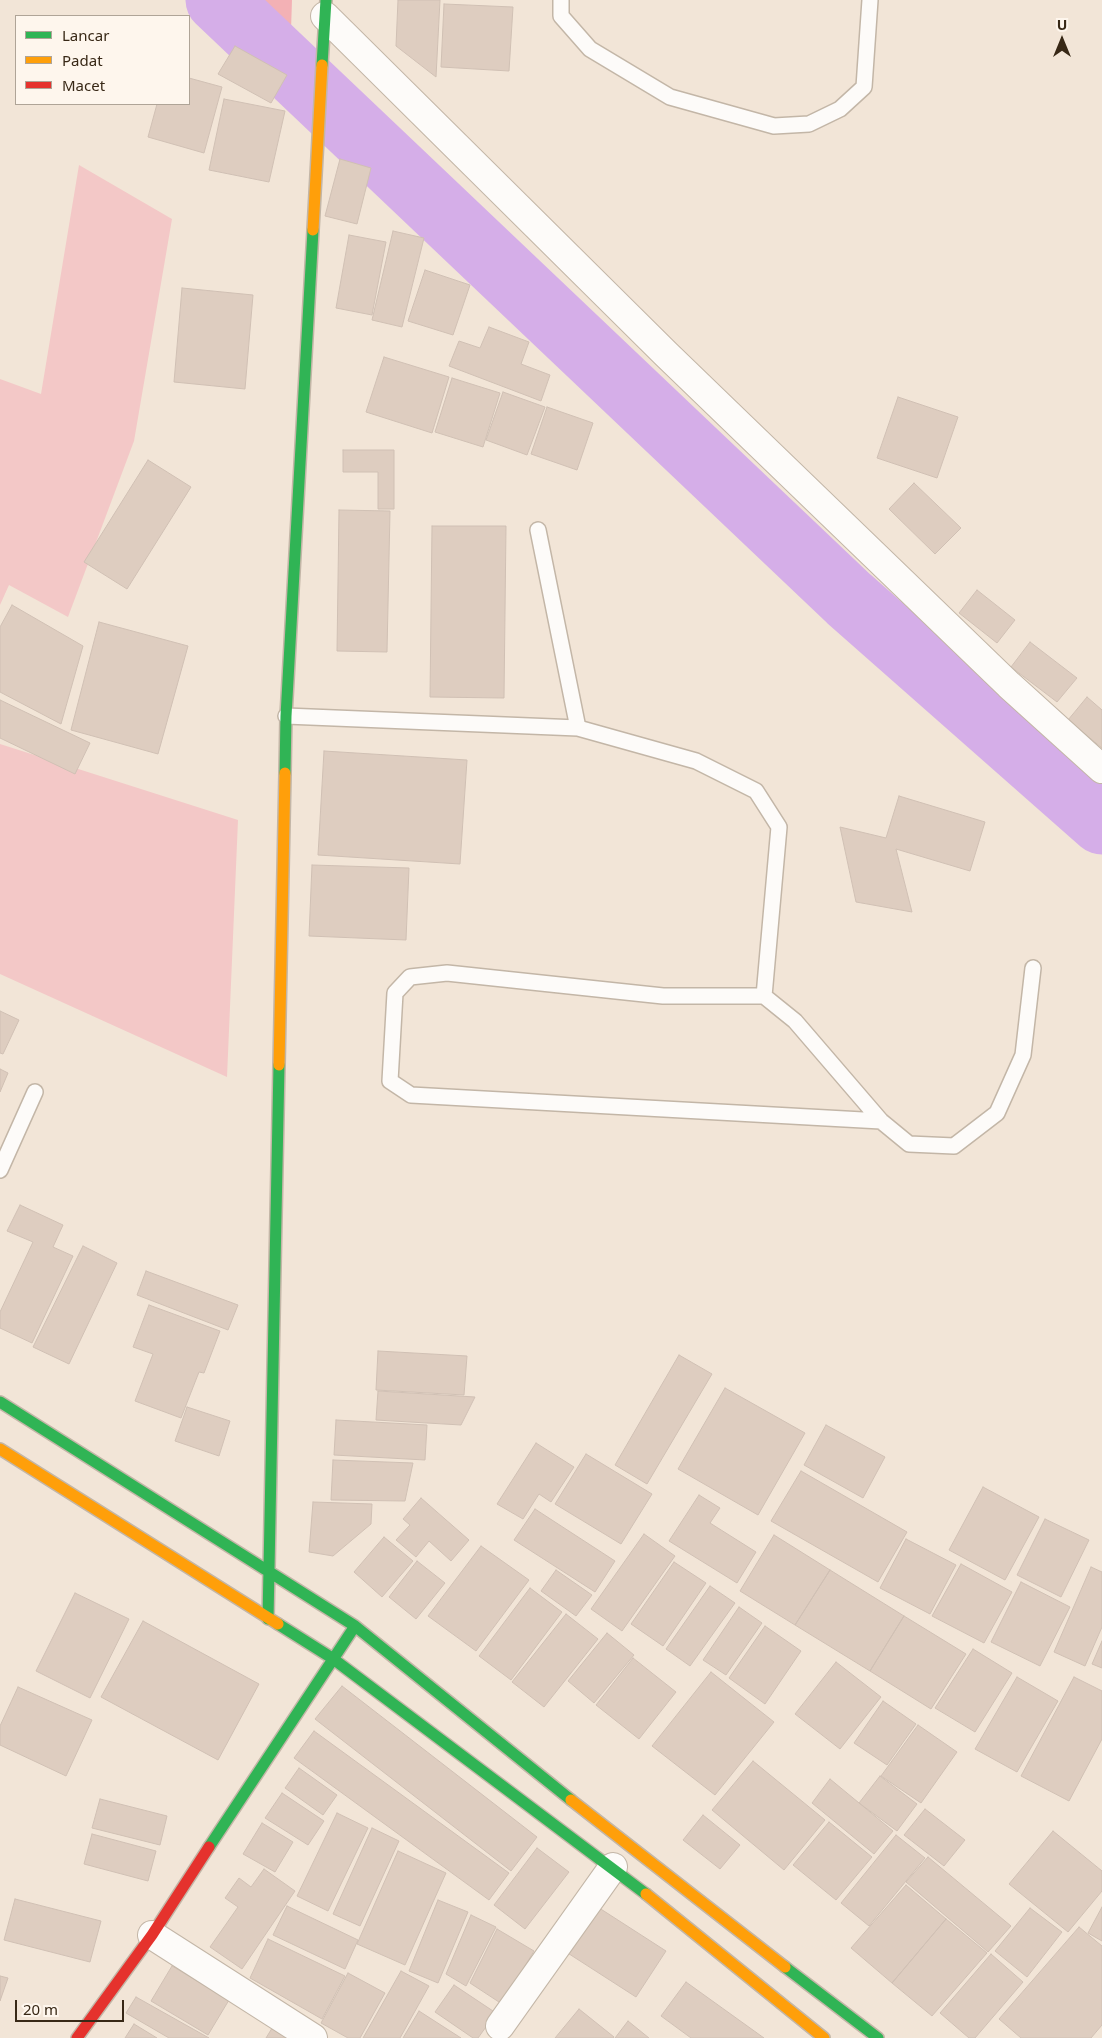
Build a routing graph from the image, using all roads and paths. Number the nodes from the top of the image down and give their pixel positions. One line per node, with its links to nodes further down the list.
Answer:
1 (561, 0): 2 (lane)
2 (870, 0)
3 (325, 17): 5 (main road); 7 (street)
4 (538, 530): 6 (lane)
5 (286, 716): 6 (lane); 15 (main road)
6 (578, 728): 9 (lane)
7 (1102, 769)
8 (1033, 968): 11 (lane)
9 (764, 996): 11 (lane); 11 (lane)
10 (35, 1092): 12 (lane)
11 (881, 1120)
12 (0, 1170)
13 (0, 1402): 15 (main road)
14 (0, 1449): 16 (main road)
15 (270, 1571): 16 (main road); 17 (main road)
16 (268, 1620): 18 (main road)
17 (356, 1626): 18 (main road); 25 (main road)
18 (332, 1658): 19 (main road); 20 (main road)
19 (613, 1867): 21 (street); 24 (main road)
20 (152, 1935): 22 (main road); 23 (street)
21 (500, 2026)
22 (77, 2038)
23 (313, 2038)
24 (824, 2038)
25 (878, 2038)

